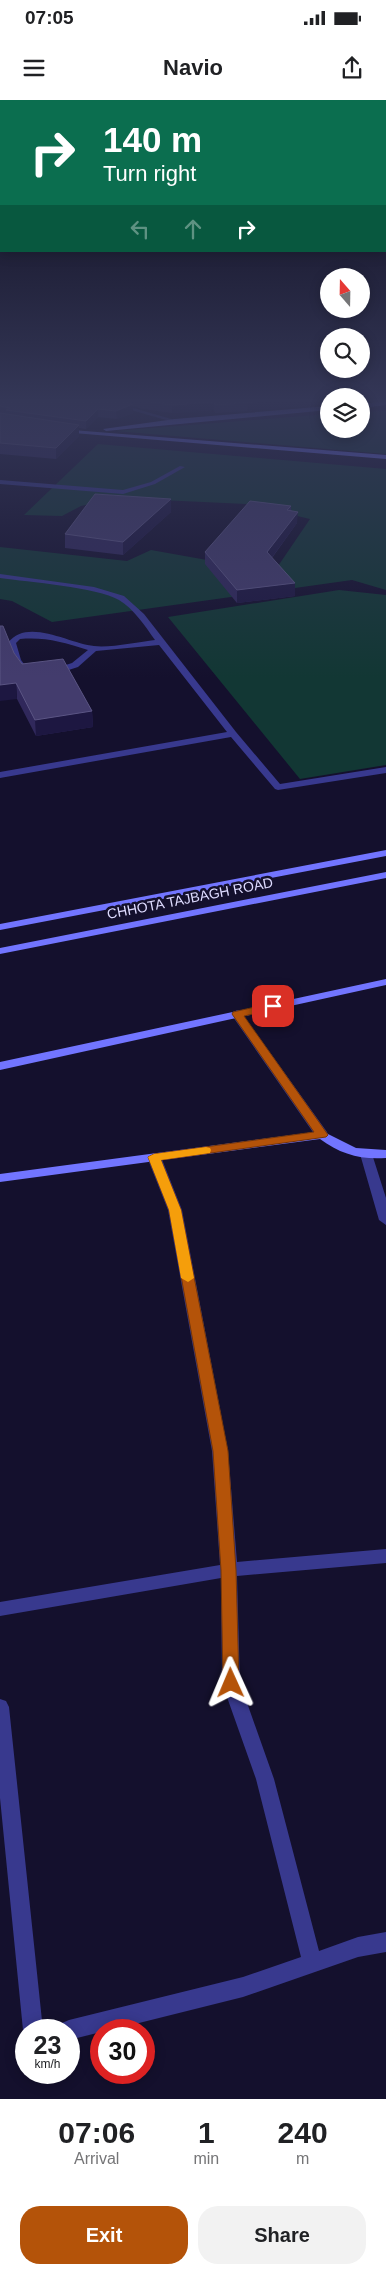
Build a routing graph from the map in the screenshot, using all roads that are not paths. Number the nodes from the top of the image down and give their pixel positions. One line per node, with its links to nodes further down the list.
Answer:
1 (0, 576): 2 (street)
2 (161, 642): 3 (street); 6 (street)
3 (94, 649): 4 (street); 5 (street)
4 (30, 673)
5 (45, 674)
6 (233, 734): 7 (street); 8 (street)
7 (386, 770)
8 (0, 774)
9 (386, 854): 11 (main road)
10 (386, 875): 12 (main road, CHHOTA TAJBAGH ROAD)
11 (0, 927)
12 (0, 951)
13 (384, 985): 14 (main road)
14 (237, 1014): 15 (main road); 16 (street)
15 (0, 1066)
16 (322, 1135): 17 (main road); 19 (main road)
17 (366, 1154): 18 (main road); 21 (street)
18 (386, 1154)
19 (154, 1157): 20 (main road); 23 (street)
20 (0, 1178)
21 (386, 1220)
22 (386, 1556): 23 (street)
23 (229, 1570): 24 (street); 27 (street)
24 (0, 1609)
25 (0, 1707): 28 (street)
26 (386, 1942): 27 (street)
27 (312, 1962): 29 (street)
28 (32, 2019)
29 (80, 2027)

